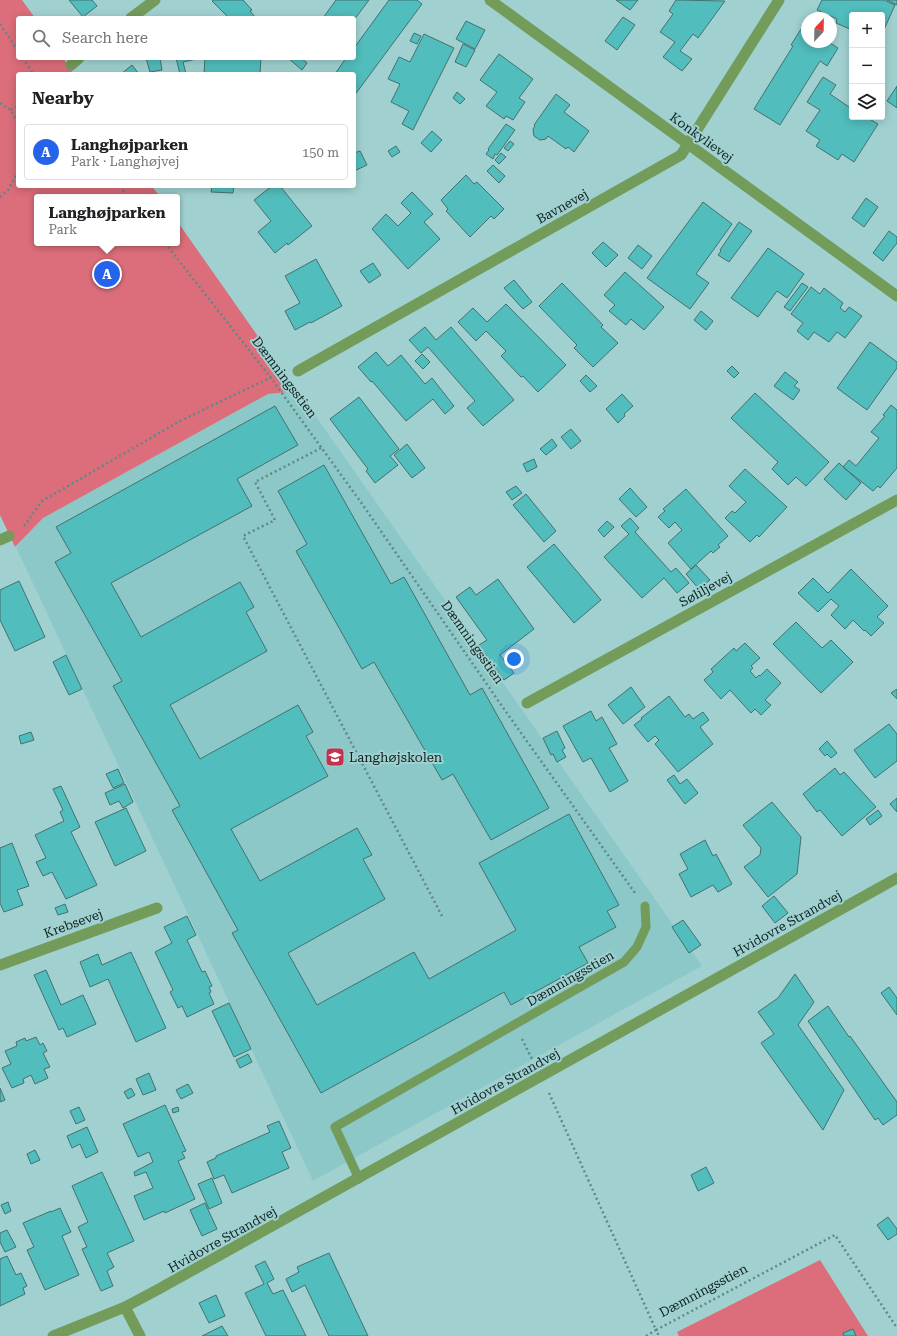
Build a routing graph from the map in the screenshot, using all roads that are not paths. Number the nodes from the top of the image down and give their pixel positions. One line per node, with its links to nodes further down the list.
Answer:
1 (155, 0): 4 (street)
2 (490, 0): 5 (street, Konkylievej)
3 (779, 0): 5 (street, Bavnevej)
4 (134, 16)
5 (688, 144): 6 (street, Konkylievej); 7 (street, Bavnevej)
6 (897, 296)
7 (298, 371)
8 (897, 500): 9 (street, Søliljevej)
9 (527, 702)
10 (897, 878): 14 (street, Hvidovre Strandvej)
11 (645, 906): 14 (lane, Dæmningsstien)
12 (157, 908): 13 (street, Krebsevej)
13 (0, 965)
14 (359, 1179): 15 (street, Hvidovre Strandvej)
15 (125, 1307): 16 (street, Hvidovre Strandvej); 17 (street)
16 (53, 1336)
17 (140, 1336)

